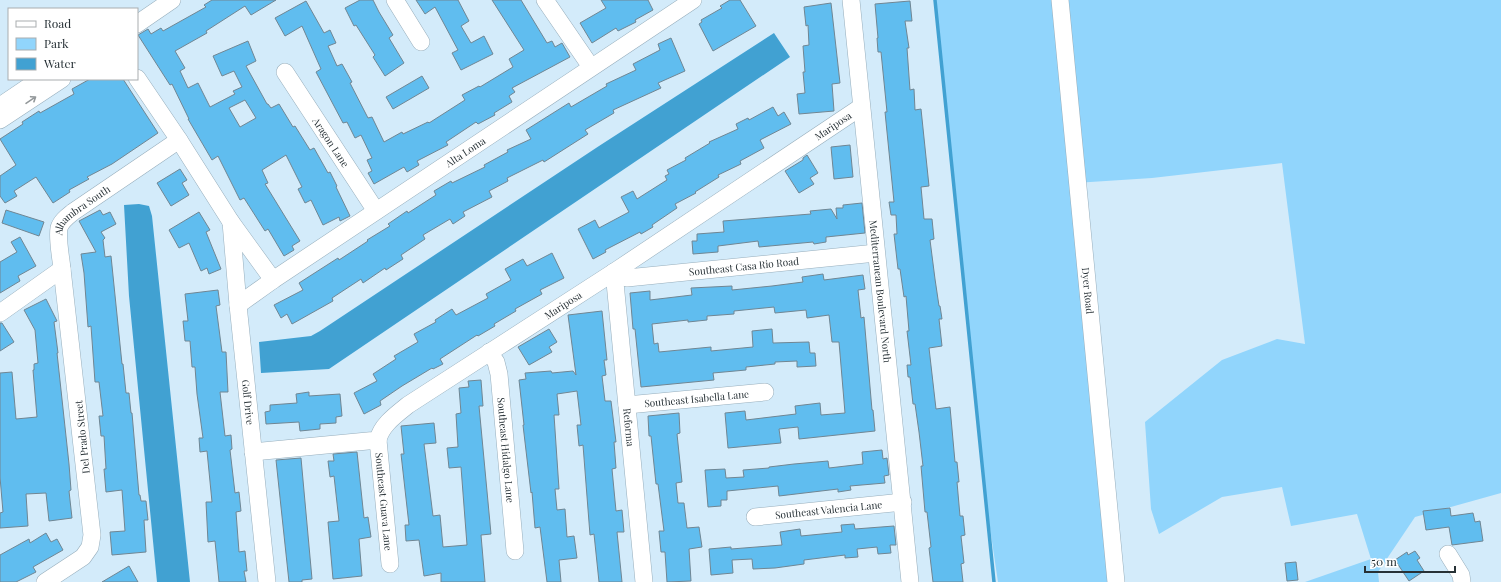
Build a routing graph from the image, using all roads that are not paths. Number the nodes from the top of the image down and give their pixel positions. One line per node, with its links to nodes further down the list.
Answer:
1 (172, 0): 7 (street)
2 (394, 0): 8 (street)
3 (545, 0): 9 (street)
4 (693, 0): 9 (street, Alta Loma)
5 (851, 0): 15 (street, Mediterranean Boulevard North)
6 (1060, 0): 40 (street, Dyer Road)
7 (138, 23)
8 (421, 42)
9 (591, 67): 18 (street, Alta Loma)
10 (285, 72): 18 (street, Aragon Lane)
11 (138, 79): 17 (street, Golf Drive)
12 (39, 80): 14 (street)
13 (60, 80): 16 (street, one-way to 13)
14 (0, 106)
15 (861, 107): 20 (street, Mediterranean Boulevard North); 22 (street, Mariposa)
16 (0, 120)
17 (180, 140): 19 (street, Golf Drive); 21 (street, Alhambra South)
18 (376, 212): 23 (street, Alta Loma)
19 (231, 222): 23 (street, Golf Drive); 24 (street, Golf Drive)
20 (876, 253): 22 (street, Southeast Casa Rio Road); 31 (street, Mediterranean Boulevard North)
21 (62, 269): 25 (street); 36 (street, Del Prado Street)
22 (614, 272): 26 (street, Mariposa); 28 (street, Reforma)
23 (273, 280): 24 (street, Alta Loma)
24 (238, 305): 30 (street, Golf Drive)
25 (0, 313)
26 (489, 352): 29 (street, Mariposa); 33 (street, Southeast Hidalgo Lane)
27 (765, 392): 28 (street, Southeast Isabella Lane)
28 (627, 405): 38 (street, Reforma)
29 (378, 440): 30 (street); 35 (street, Southeast Guava Lane)
30 (253, 452): 37 (street, Golf Drive)
31 (903, 502): 32 (street, Southeast Valencia Lane); 39 (street, Mediterranean Boulevard North)
32 (755, 517)
33 (515, 551)
34 (1448, 554): 41 (street)
35 (390, 564)
36 (45, 582)
37 (267, 582)
38 (644, 582)
39 (910, 582)
40 (1116, 582)
41 (1462, 582)

